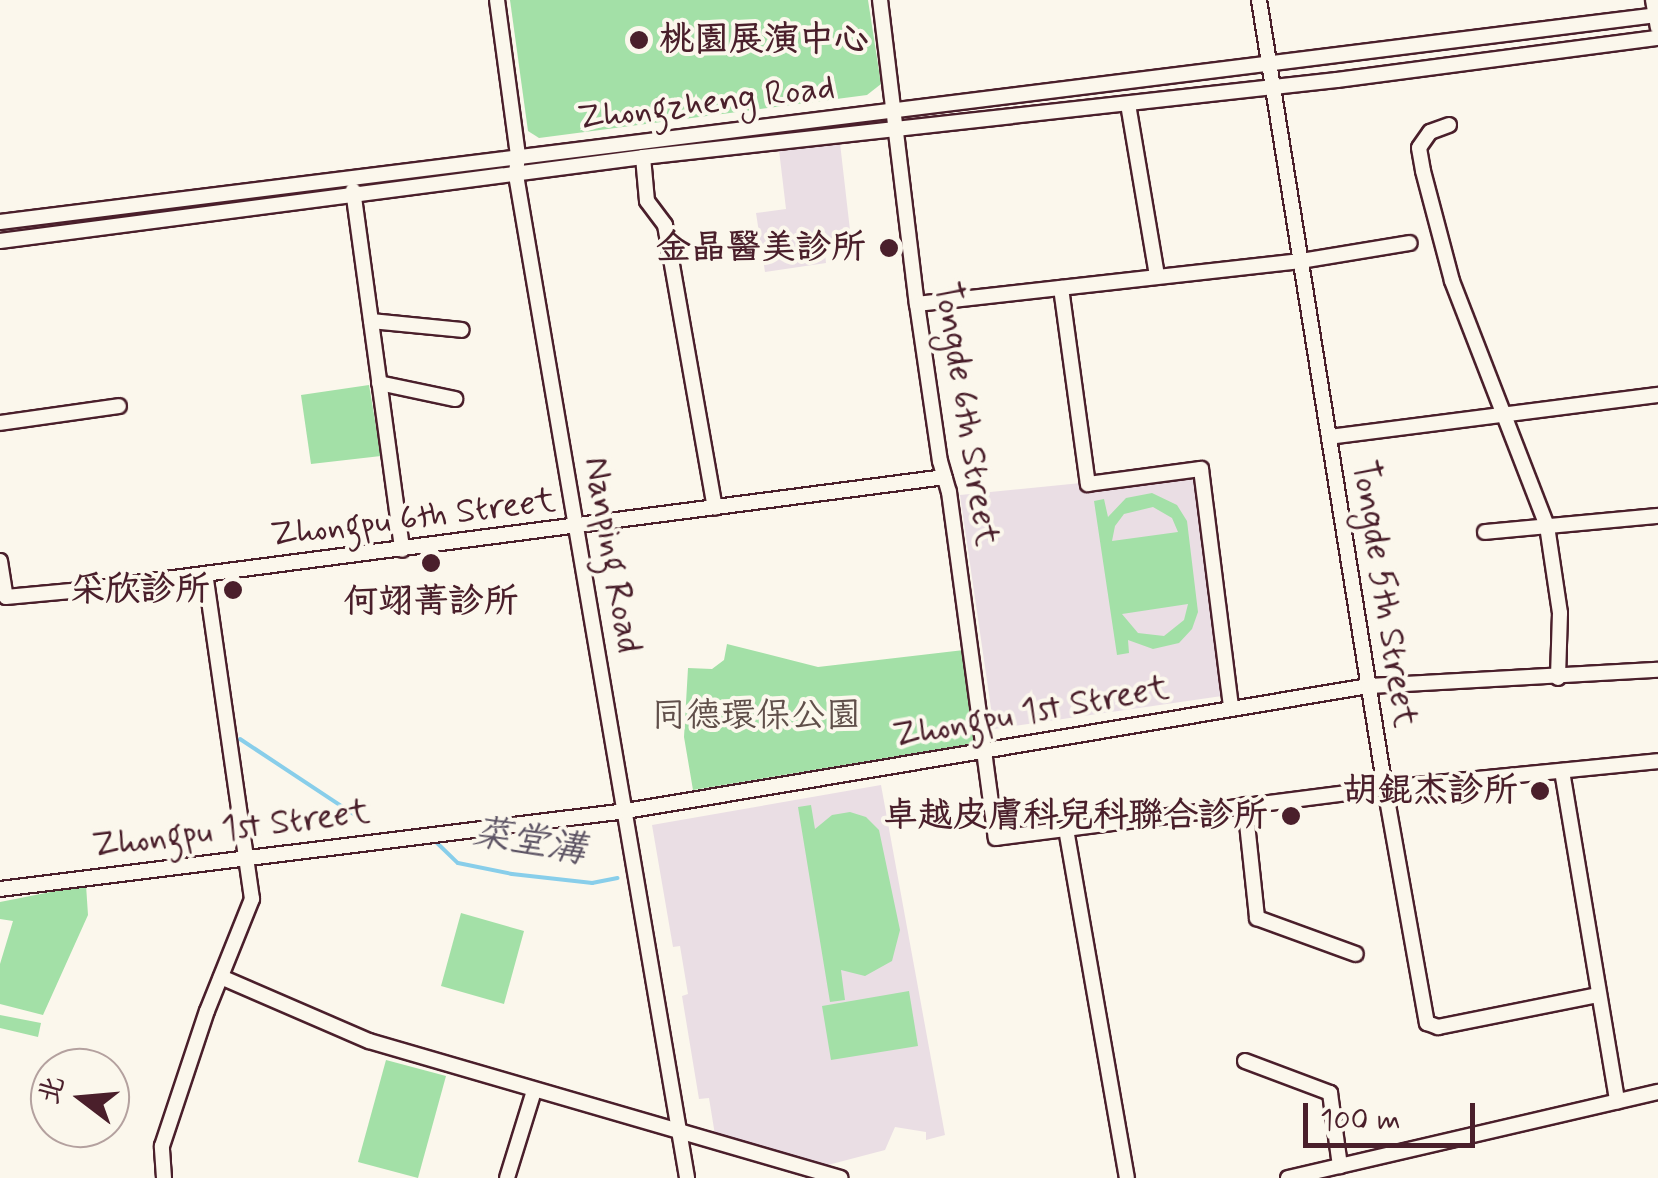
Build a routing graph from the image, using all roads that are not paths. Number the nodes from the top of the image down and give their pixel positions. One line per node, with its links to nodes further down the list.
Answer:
1 (498, 0): 12 (street, Nanping Road)
2 (880, 0): 9 (street, Tongde 6th Street)
3 (1259, 0): 6 (street, Tongde 5th Street)
4 (1656, 15): 6 (street, Zhongzheng Road)
5 (1658, 38): 7 (street, Zhongzheng Road)
6 (1269, 64): 7 (street, Tongde 5th Street); 9 (street, Zhongzheng Road)
7 (1273, 86): 8 (street, Zhongzheng Road); 20 (street, Tongde 5th Street)
8 (1128, 104): 11 (street, Zhongzheng Road); 21 (street)
9 (894, 111): 11 (street, Tongde 6th Street); 12 (street, Zhongzheng Road)
10 (1449, 125): 30 (street)
11 (894, 130): 13 (street, Zhongzheng Road); 23 (street, Tongde 6th Street)
12 (518, 155): 14 (street, Nanping Road); 15 (street, Zhongzheng Road)
13 (642, 157): 14 (street, Zhongzheng Road); 34 (street)
14 (516, 175): 16 (street, Zhongzheng Road); 37 (street, Nanping Road)
15 (351, 180): 16 (street); 17 (street, Zhongzheng Road)
16 (354, 198): 18 (street, Zhongzheng Road); 24 (street)
17 (0, 222)
18 (0, 241)
19 (1410, 242): 20 (street)
20 (1300, 260): 21 (street); 32 (street, Tongde 5th Street)
21 (1157, 276): 22 (street)
22 (1061, 288): 23 (street); 45 (street)
23 (917, 304): 33 (street, Tongde 6th Street)
24 (371, 321): 25 (street); 26 (street)
25 (462, 330)
26 (379, 383): 28 (street); 39 (street)
27 (1658, 395): 30 (street)
28 (455, 400)
29 (119, 406): 31 (street)
30 (1506, 416): 32 (street); 36 (street)
31 (0, 424)
32 (1329, 437): 44 (street, Tongde 5th Street)
33 (945, 477): 34 (street, Zhongpu 6th Street); 46 (street, Tongde 6th Street)
34 (714, 508): 37 (street, Zhongpu 6th Street)
35 (1658, 516): 36 (street)
36 (1547, 526): 38 (street); 43 (street)
37 (577, 527): 39 (street, Zhongpu 6th Street); 51 (street, Nanping Road)
38 (1485, 532)
39 (402, 550): 41 (street, Zhongpu 6th Street)
40 (0, 561): 41 (street, Zhongpu 6th Street)
41 (205, 574): 53 (street)
42 (1658, 670): 43 (street, Zhongpu 1st Street)
43 (1558, 678): 44 (street, Zhongpu 1st Street)
44 (1368, 686): 45 (street, Zhongpu 1st Street); 49 (street, Tongde 5th Street)
45 (1231, 707): 46 (street, Zhongpu 1st Street)
46 (985, 751): 51 (street, Zhongpu 1st Street); 52 (street, Tongde 6th Street)
47 (1658, 761): 48 (street)
48 (1562, 771): 49 (street); 57 (street)
49 (1384, 788): 50 (street); 57 (street, Tongde 5th Street)
50 (1244, 806): 52 (street); 55 (street)
51 (626, 811): 53 (street, Zhongpu 1st Street); 62 (street, Nanping Road)
52 (1066, 829): 68 (street)
53 (248, 858): 54 (street, Zhongpu 1st Street); 56 (street)
54 (0, 888)
55 (1356, 954)
56 (220, 976): 59 (street); 64 (street)
57 (1598, 995): 61 (street)
58 (1246, 1062): 63 (street)
59 (534, 1091): 62 (street); 65 (street)
60 (1658, 1092): 61 (street)
61 (1617, 1101): 63 (street)
62 (681, 1135): 66 (street, Nanping Road); 67 (street)
63 (1340, 1166): 69 (street)
64 (164, 1178)
65 (507, 1178)
66 (688, 1178)
67 (840, 1178)
68 (1127, 1178)
69 (1288, 1178)

